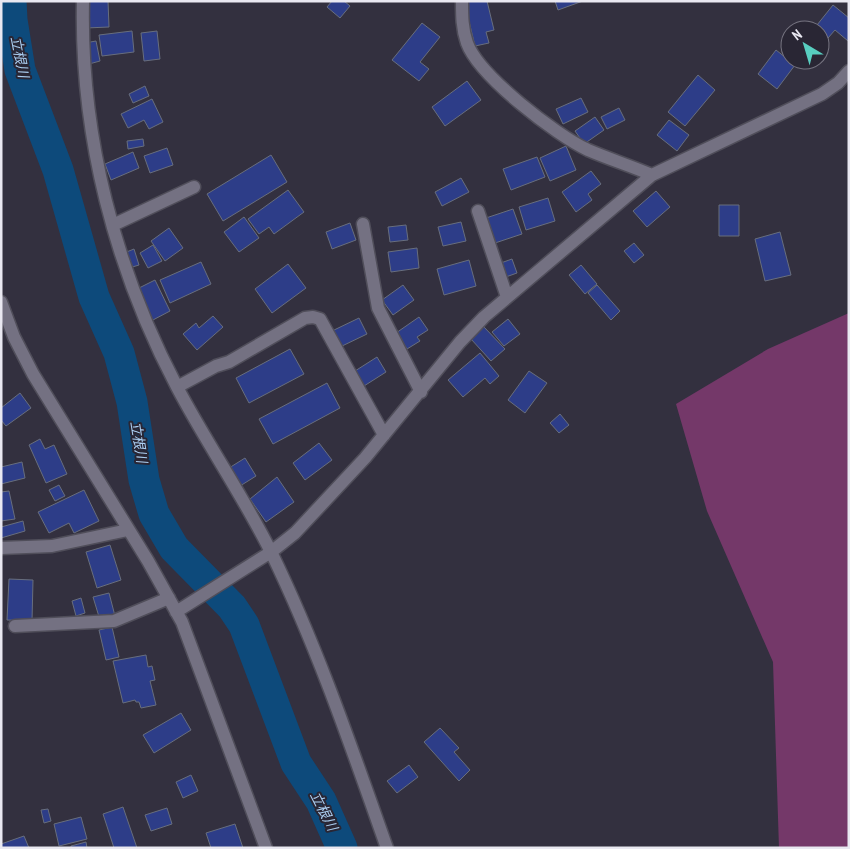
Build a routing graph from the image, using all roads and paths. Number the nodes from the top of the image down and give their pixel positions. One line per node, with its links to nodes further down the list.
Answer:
1 (83, 1): 8 (street)
2 (462, 1): 4 (street)
3 (849, 71): 4 (street)
4 (652, 175): 9 (street)
5 (194, 188): 8 (street)
6 (478, 211): 9 (street)
7 (363, 224): 12 (street)
8 (113, 225): 11 (street)
9 (507, 297): 12 (street)
10 (1, 302): 14 (street)
11 (177, 387): 13 (street); 16 (street)
12 (421, 392): 13 (street)
13 (384, 435): 16 (street)
14 (128, 530): 15 (street); 17 (street)
15 (1, 548)
16 (269, 553): 18 (street); 21 (street)
17 (169, 598): 18 (street); 19 (street)
18 (180, 610): 20 (street)
19 (14, 626)
20 (266, 848)
21 (387, 848)

